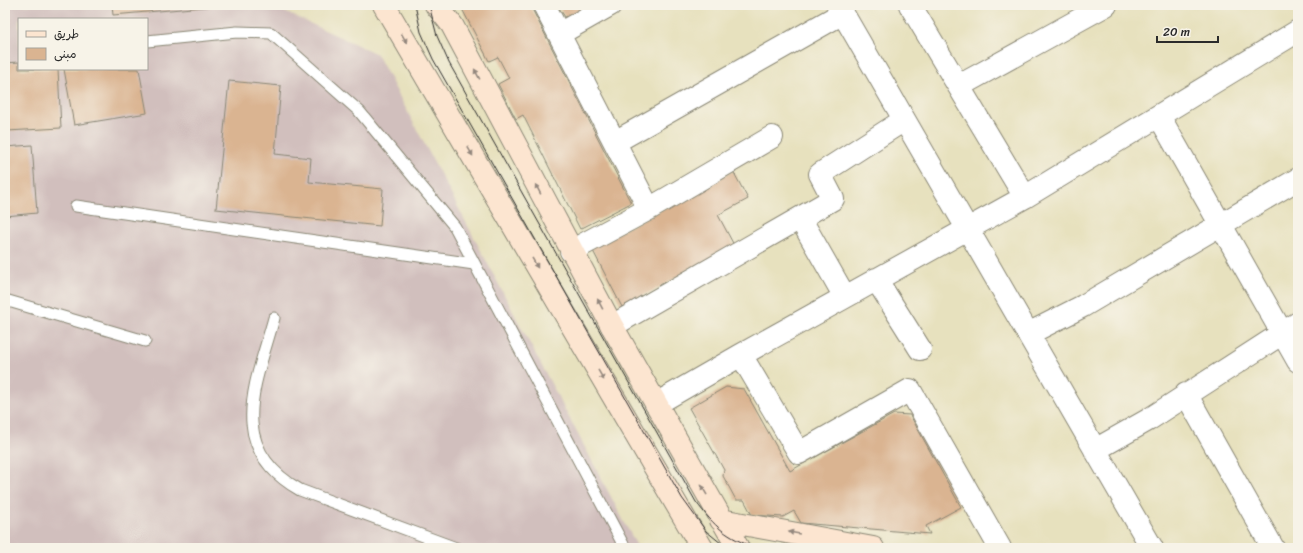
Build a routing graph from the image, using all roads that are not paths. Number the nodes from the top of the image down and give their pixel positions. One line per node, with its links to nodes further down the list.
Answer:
1 (384, 5): 44 (main road, one-way to 44)
2 (436, 5): 9 (main road)
3 (446, 5): 9 (main road)
4 (544, 5): 11 (street)
5 (610, 5): 11 (street)
6 (910, 5): 13 (street)
7 (1106, 5): 13 (street)
8 (841, 9): 15 (street); 17 (street)
9 (452, 26): 25 (main road, one-way to 9)
10 (1298, 31): 14 (street)
11 (559, 34): 17 (street)
12 (148, 41): 26 (lane)
13 (959, 86): 19 (street)
14 (1159, 116): 19 (street); 23 (street)
15 (904, 120): 22 (street); 24 (street)
16 (772, 137): 21 (street)
17 (615, 142): 21 (street)
18 (1298, 179): 23 (street)
19 (1025, 197): 24 (street)
20 (76, 206): 26 (lane)
21 (649, 209): 25 (street)
22 (800, 218): 28 (street); 31 (street)
23 (1220, 224): 32 (street); 33 (street)
24 (967, 229): 27 (street); 33 (street)
25 (571, 251): 31 (main road, one-way to 25)
26 (474, 264): 43 (lane)
27 (876, 279): 28 (street); 35 (street)
28 (845, 297): 36 (street)
29 (5, 300): 34 (lane)
30 (274, 318): 42 (lane)
31 (612, 326): 39 (main road)
32 (1290, 327): 37 (street); 38 (street)
33 (1028, 334): 40 (street)
34 (145, 341)
35 (920, 349)
36 (741, 355): 39 (street); 47 (street)
37 (1298, 361)
38 (1186, 394): 40 (street); 49 (street)
39 (656, 404): 41 (main road, one-way to 39)
40 (1095, 450): 48 (street)
41 (721, 520): 45 (main road); 46 (main road, one-way to 41)
42 (456, 548)
43 (626, 548)
44 (702, 548)
45 (738, 548)
46 (873, 548)
47 (1000, 548)
48 (1152, 548)
49 (1273, 548)

